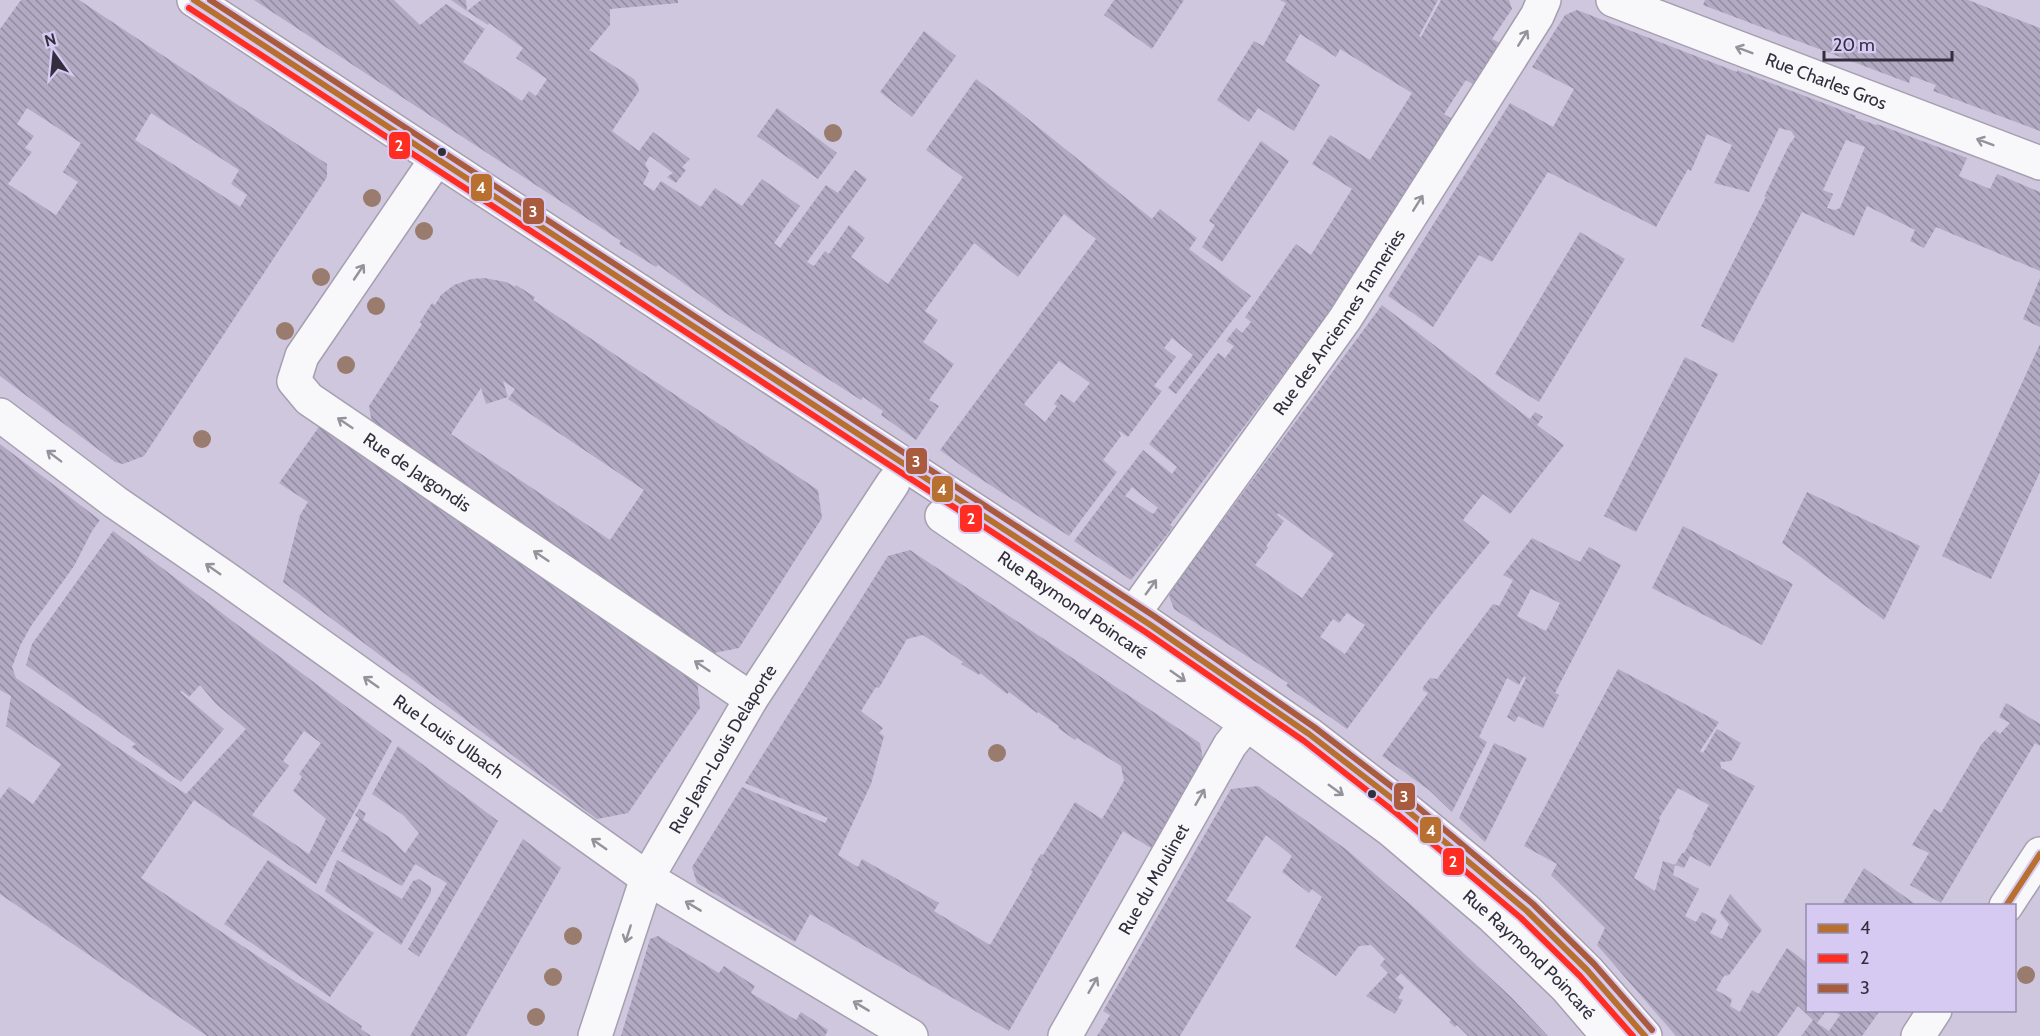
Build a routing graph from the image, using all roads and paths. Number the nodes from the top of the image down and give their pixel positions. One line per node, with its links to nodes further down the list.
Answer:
1 (171, 0): 6 (street, Rue Raymond Poincaré)
2 (194, 0): 9 (street, Rue Raymond Poincaré)
3 (1544, 0): 9 (street, Rue des Anciennes Tanneries, one-way to 3)
4 (1613, 0): 5 (street, Rue Charles Gros, one-way to 4)
5 (2040, 163)
6 (427, 173): 8 (street, Rue Raymond Poincaré); 10 (street, Rue de Jargondis, one-way to 6)
7 (0, 415): 13 (street, Rue Louis Ulbach, one-way to 7)
8 (893, 483): 9 (street, Rue Raymond Poincaré); 10 (street, Rue Jean-Louis Delaporte)
9 (1125, 625): 11 (street, Rue Raymond Poincaré, one-way to 11); 20 (street, Rue Raymond Poincaré)
10 (750, 699): 13 (street, Rue Jean-Louis Delaporte)
11 (1247, 724): 18 (street, Rue du Moulinet, one-way to 11); 19 (street, Rue Raymond Poincaré, one-way to 19)
12 (2040, 854): 14 (street)
13 (646, 878): 16 (street, Rue Jean-Louis Delaporte, one-way to 16); 17 (street, Rue Louis Ulbach, one-way to 13)
14 (2007, 904)
15 (1934, 1012): 21 (street)
16 (595, 1036)
17 (911, 1036)
18 (1065, 1036)
19 (1608, 1036)
20 (1645, 1036)
21 (1918, 1036)

